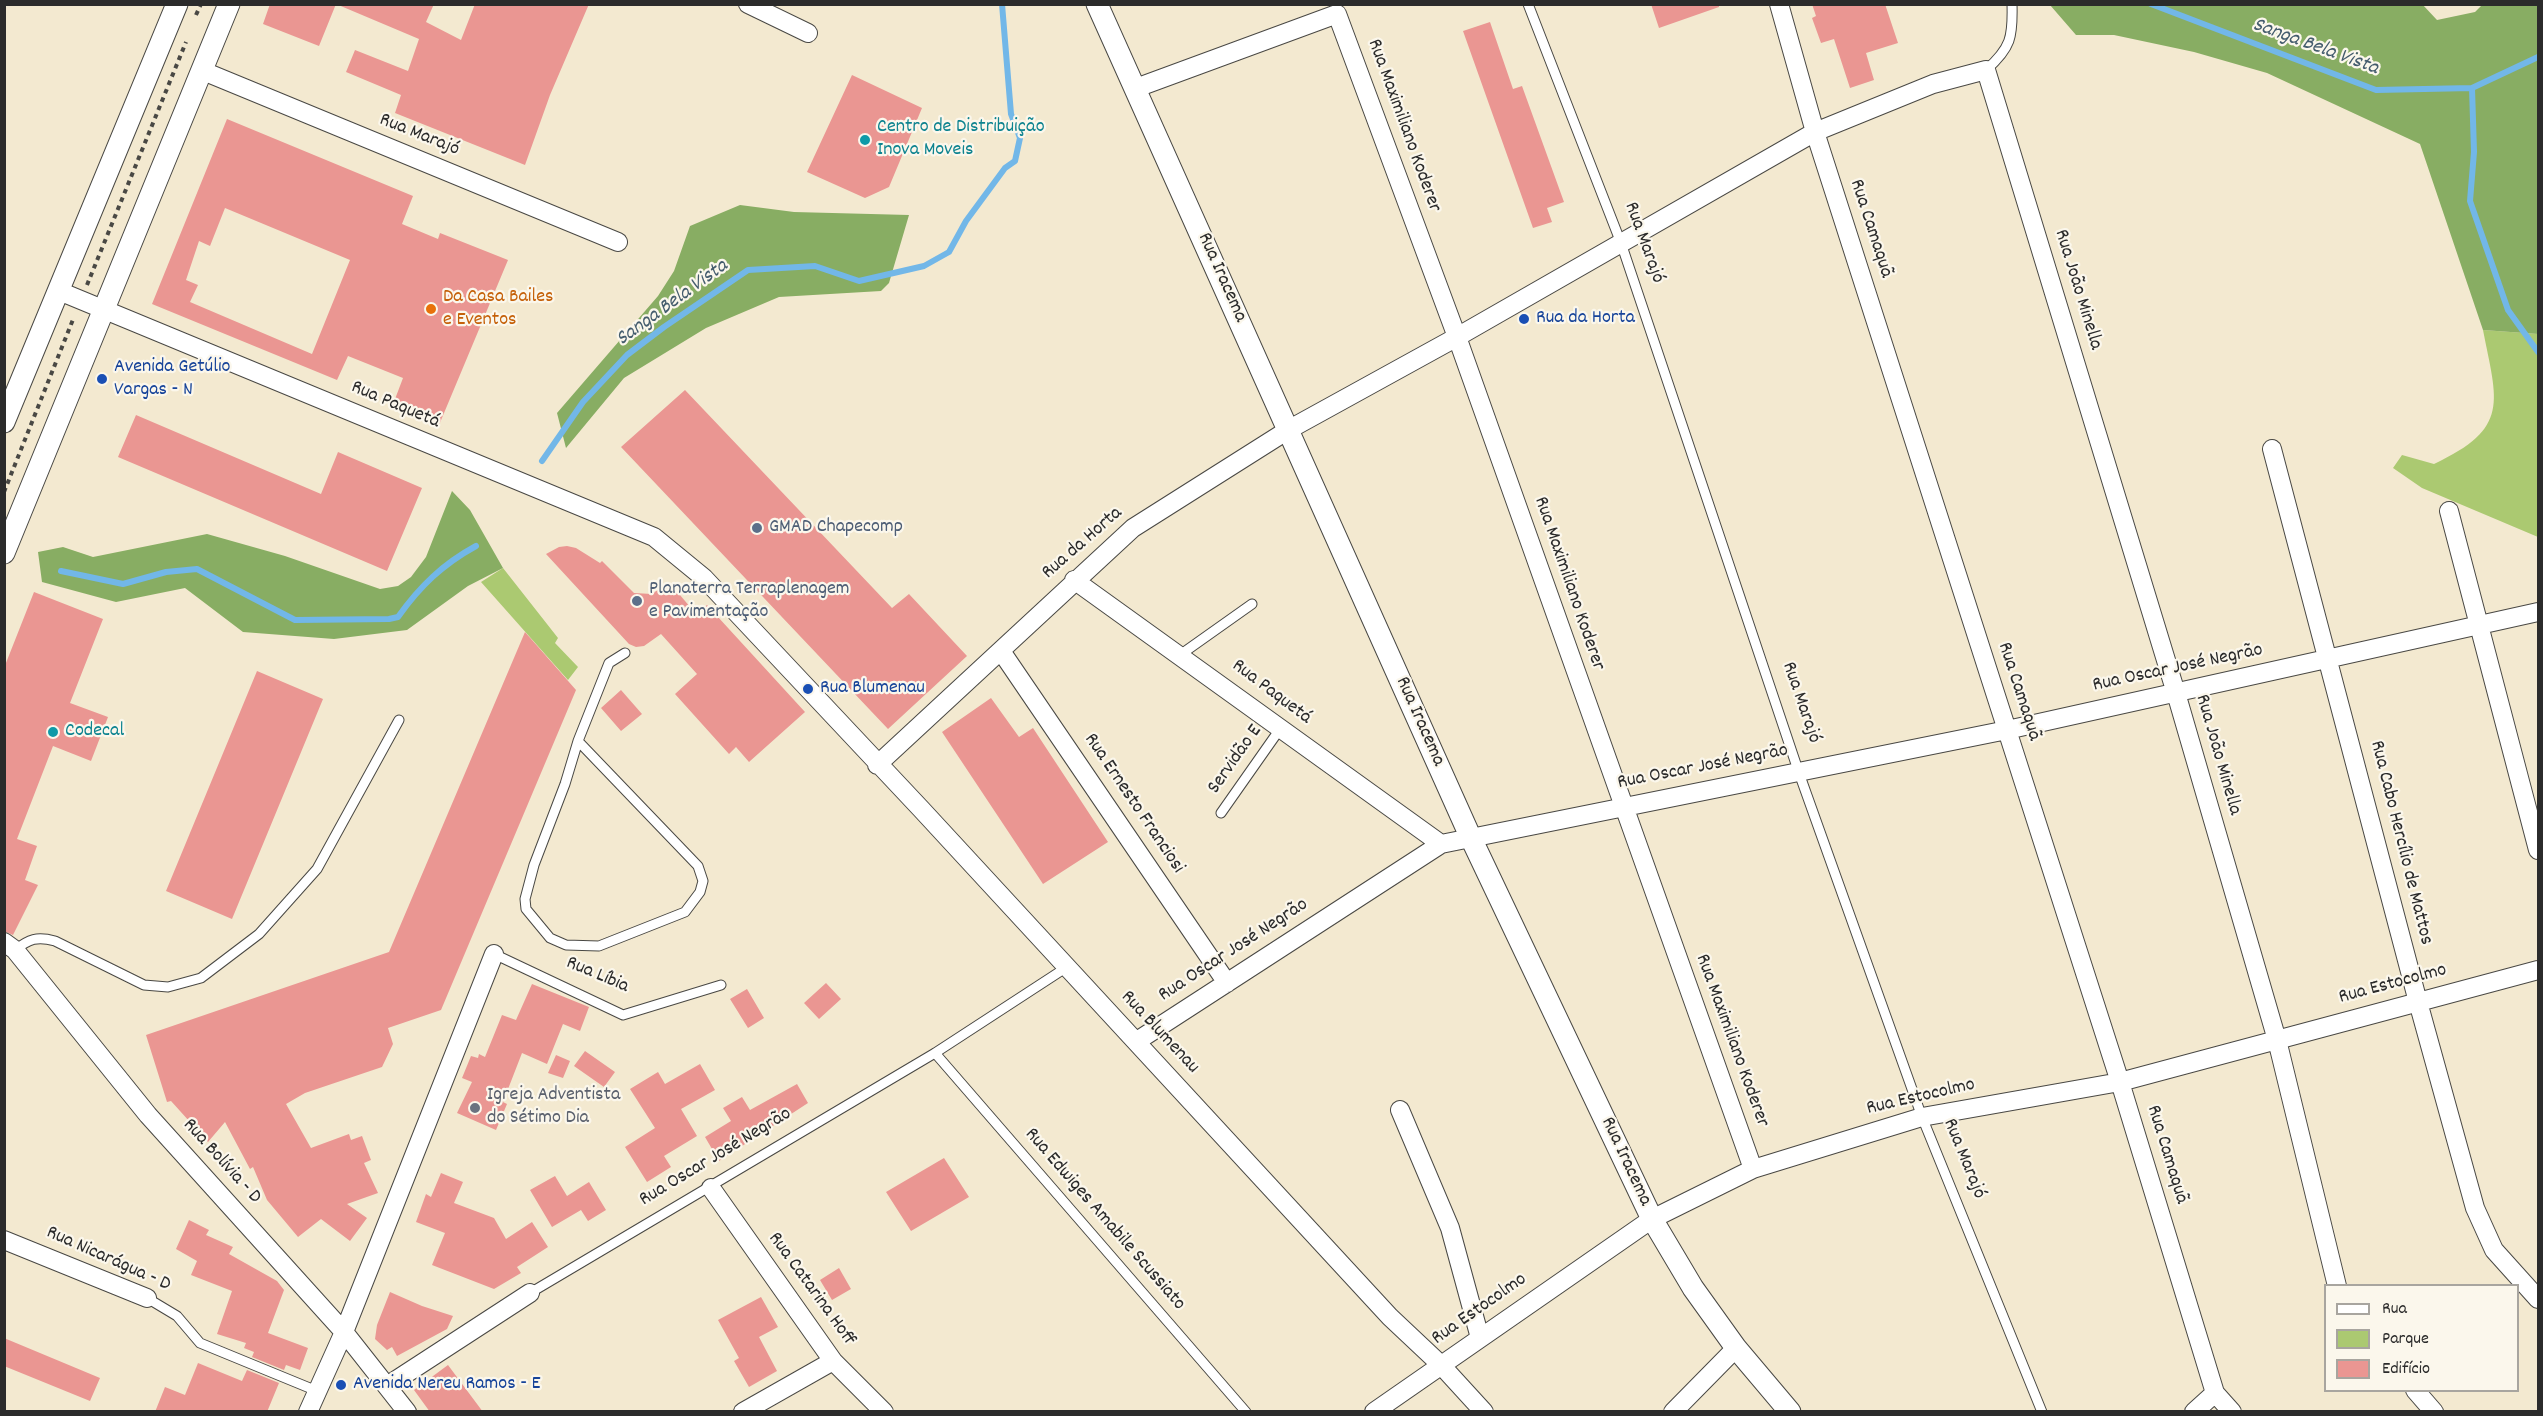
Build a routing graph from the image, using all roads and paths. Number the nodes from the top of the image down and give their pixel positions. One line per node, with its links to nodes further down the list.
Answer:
1 (177, 4): 18 (street)
2 (201, 4): 9 (path)
3 (229, 4): 13 (street)
4 (748, 4): 10 (street)
5 (1097, 4): 14 (street, Rua Iracema)
6 (1528, 4): 17 (lane, Rua Marajó)
7 (1779, 4): 15 (street, Rua Camaquã)
8 (2012, 4): 12 (lane)
9 (193, 24)
10 (808, 33)
11 (189, 34): 19 (path)
12 (1986, 70): 15 (street, Rua da Horta); 37 (street, Rua João Minella)
13 (203, 71): 16 (street, Rua Marajó); 20 (street)
14 (1136, 88): 21 (street, Rua Maximiliano Koderer); 23 (street, Rua Iracema)
15 (1815, 132): 17 (street, Rua da Horta); 40 (street, Rua Camaquã)
16 (618, 242)
17 (1621, 243): 21 (street, Rua da Horta); 43 (lane, Rua Marajó)
18 (59, 291): 19 (street, Rua Paquetá); 22 (street)
19 (81, 300): 20 (street, Rua Paquetá); 25 (path)
20 (103, 309): 27 (street); 28 (street, Rua Paquetá)
21 (1457, 337): 23 (street, Rua da Horta); 44 (street, Rua Maximiliano Koderer)
22 (4, 422)
23 (1288, 430): 29 (street, Rua da Horta); 46 (street, Rua Iracema)
24 (2272, 449): 36 (street, Rua Cabo Hercílio de Mattos)
25 (4, 492)
26 (2449, 510): 32 (street)
27 (5, 551)
28 (704, 578): 42 (street, Rua Blumenau)
29 (1074, 580): 33 (street, Rua da Horta); 35 (street, Rua Paquetá)
30 (1252, 604): 35 (lane)
31 (2538, 612): 32 (street, Rua Oscar José Negrão)
32 (2479, 624): 36 (street, Rua Oscar José Negrão); 48 (street)
33 (1001, 651): 42 (street, Rua da Horta); 53 (street, Rua Ernesto Franciosi)
34 (625, 653): 41 (lane)
35 (1180, 655): 39 (street, Rua Paquetá)
36 (2329, 659): 37 (street, Rua Oscar José Negrão); 55 (street, Rua Cabo Hercílio de Mattos)
37 (2176, 693): 40 (street, Rua Oscar José Negrão); 56 (street, Rua João Minella)
38 (399, 720): 49 (lane)
39 (1280, 729): 45 (lane, Servidão E); 47 (street, Rua Paquetá)
40 (2007, 730): 43 (street, Rua Oscar José Negrão); 59 (street, Rua Camaquã)
41 (578, 741): 41 (lane)
42 (877, 765): 51 (street, Rua Blumenau)
43 (1799, 773): 44 (street, Rua Oscar José Negrão); 61 (lane, Rua Marajó)
44 (1622, 807): 46 (street, Rua Oscar José Negrão); 62 (street, Rua Maximiliano Koderer)
45 (1221, 813)
46 (1470, 836): 47 (street, Rua Oscar José Negrão); 64 (street, Rua Iracema)
47 (1441, 844): 53 (street, Rua Oscar José Negrão)
48 (2538, 850)
49 (10, 946): 70 (street, Rua Bolívia - D)
50 (494, 954): 54 (lane, Rua Líbia); 70 (street)
51 (1067, 967): 57 (street, Rua Blumenau); 58 (lane, Rua Oscar José Negrão)
52 (2538, 970): 55 (street, Rua Estocolmo)
53 (1227, 982): 57 (street, Rua Oscar José Negrão)
54 (721, 985)
55 (2418, 1002): 56 (street, Rua Estocolmo); 69 (street, Rua Cabo Hercílio de Mattos)
56 (2277, 1040): 59 (street, Rua Estocolmo); 66 (street, Rua João Minella)
57 (1137, 1041): 74 (street, Rua Blumenau)
58 (935, 1053): 63 (lane, Rua Oscar José Negrão); 83 (lane, Rua Edwiges Amabile Scussiato)
59 (2120, 1082): 61 (street, Rua Estocolmo); 78 (street, Rua Camaquã)
60 (1400, 1110): 71 (street)
61 (1922, 1117): 62 (street, Rua Estocolmo); 88 (lane, Rua Marajó)
62 (1753, 1169): 64 (street, Rua Estocolmo)
63 (711, 1188): 67 (lane, Rua Oscar José Negrão); 73 (street, Rua Catarina Hoff)
64 (1652, 1219): 71 (street, Rua Estocolmo); 72 (street, Rua Iracema)
65 (4, 1240): 68 (street, Rua Nicarágua - D)
66 (2337, 1284)
67 (530, 1293): 75 (street, Rua Oscar José Negrão)
68 (147, 1298): 76 (lane, Rua Nicarágua - D)
69 (2538, 1299)
70 (344, 1332): 75 (street, Rua Bolívia - D); 76 (street)
71 (1480, 1338): 74 (street, Rua Estocolmo)
72 (1736, 1348): 86 (street); 87 (street, Rua Iracema)
73 (833, 1361): 81 (street); 82 (street, Rua Catarina Hoff)
74 (1441, 1365): 84 (street, Rua Estocolmo); 85 (street, Rua Blumenau)
75 (387, 1386): 80 (street, Rua Bolívia - D)
76 (317, 1391): 79 (street)
77 (2417, 1392): 91 (street)
78 (2215, 1393): 89 (street); 90 (street)
79 (308, 1412)
80 (407, 1412)
81 (744, 1412)
82 (884, 1412)
83 (1246, 1412)
84 (1374, 1412)
85 (1484, 1412)
86 (1674, 1412)
87 (1790, 1412)
88 (2042, 1412)
89 (2194, 1412)
90 (2232, 1412)
91 (2434, 1412)

